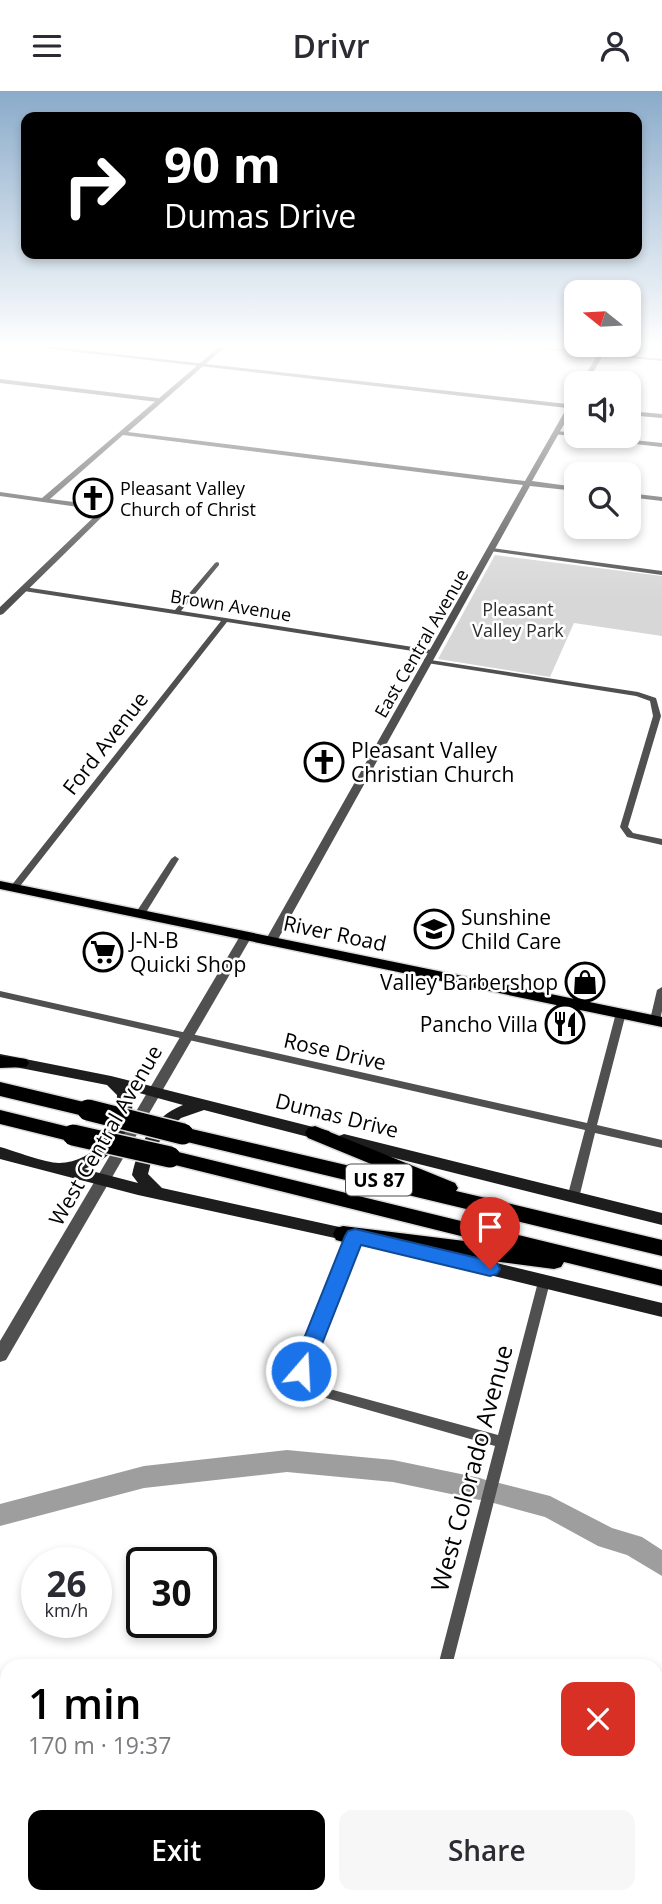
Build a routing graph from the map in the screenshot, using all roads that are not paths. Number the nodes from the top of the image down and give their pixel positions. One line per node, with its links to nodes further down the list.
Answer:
1 (121, 432): 6 (street); 11 (street)
2 (557, 433): 3 (street); 6 (street, East Central Avenue)
3 (564, 434)
4 (641, 443): 5 (street)
5 (662, 445)
6 (528, 483): 7 (street); 13 (street, East Central Avenue)
7 (564, 488)
8 (0, 495): 11 (street)
9 (641, 497): 10 (street)
10 (662, 499)
11 (43, 501): 12 (street)
12 (79, 535): 16 (street)
13 (492, 550): 15 (street); 20 (street, East Central Avenue)
14 (217, 564): 18 (street)
15 (662, 573)
16 (24, 589): 17 (street); 18 (street, Brown Avenue)
17 (0, 612)
18 (177, 612): 19 (street, Brown Avenue)
19 (225, 621): 20 (street, Brown Avenue); 24 (street, Ford Avenue)
20 (430, 657): 21 (street, Brown Avenue); 27 (street, East Central Avenue)
21 (660, 716): 22 (street)
22 (662, 842)
23 (174, 859): 25 (street)
24 (7, 887): 25 (main road, River Road)
25 (140, 914): 26 (main road, River Road)
26 (246, 936): 27 (main road, River Road); 32 (street, West Central Avenue)
27 (271, 941): 30 (main road, River Road)
28 (662, 990): 31 (street)
29 (0, 994): 32 (street, Rose Drive)
30 (621, 1013): 31 (main road, River Road); 40 (street)
31 (659, 1021)
32 (186, 1037): 37 (street, West Central Avenue); 40 (street, Rose Drive)
33 (0, 1060): 34 (highway)
34 (20, 1063): 35 (main road, Dumas Drive)
35 (111, 1081): 37 (main road, Dumas Drive); 44 (main road)
36 (0, 1089): 49 (highway, US 87, bridge)
37 (154, 1092): 38 (main road, Dumas Drive); 45 (street, West Central Avenue)
38 (207, 1105): 41 (main road, Dumas Drive); 46 (main road)
39 (0, 1117): 52 (highway, US 87, bridge)
40 (591, 1128): 42 (street, Rose Drive); 47 (street)
41 (315, 1133): 47 (main road, Dumas Drive); 49 (highway)
42 (662, 1143)
43 (0, 1153): 44 (main road)
44 (59, 1168): 45 (main road)
45 (103, 1181): 46 (main road); 56 (street, West Central Avenue)
46 (158, 1193): 50 (main road)
47 (573, 1198): 48 (main road, Dumas Drive)
48 (662, 1219)
49 (575, 1227): 51 (highway, US 87)
50 (349, 1235): 52 (highway); 54 (main road); 57 (street)
51 (662, 1248)
52 (629, 1269): 53 (highway, US 87)
53 (662, 1277)
54 (544, 1282): 55 (main road); 57 (street, West Colorado Avenue)
55 (662, 1310)
56 (0, 1355)
57 (503, 1442): 58 (street, West Colorado Avenue)
58 (447, 1659)

